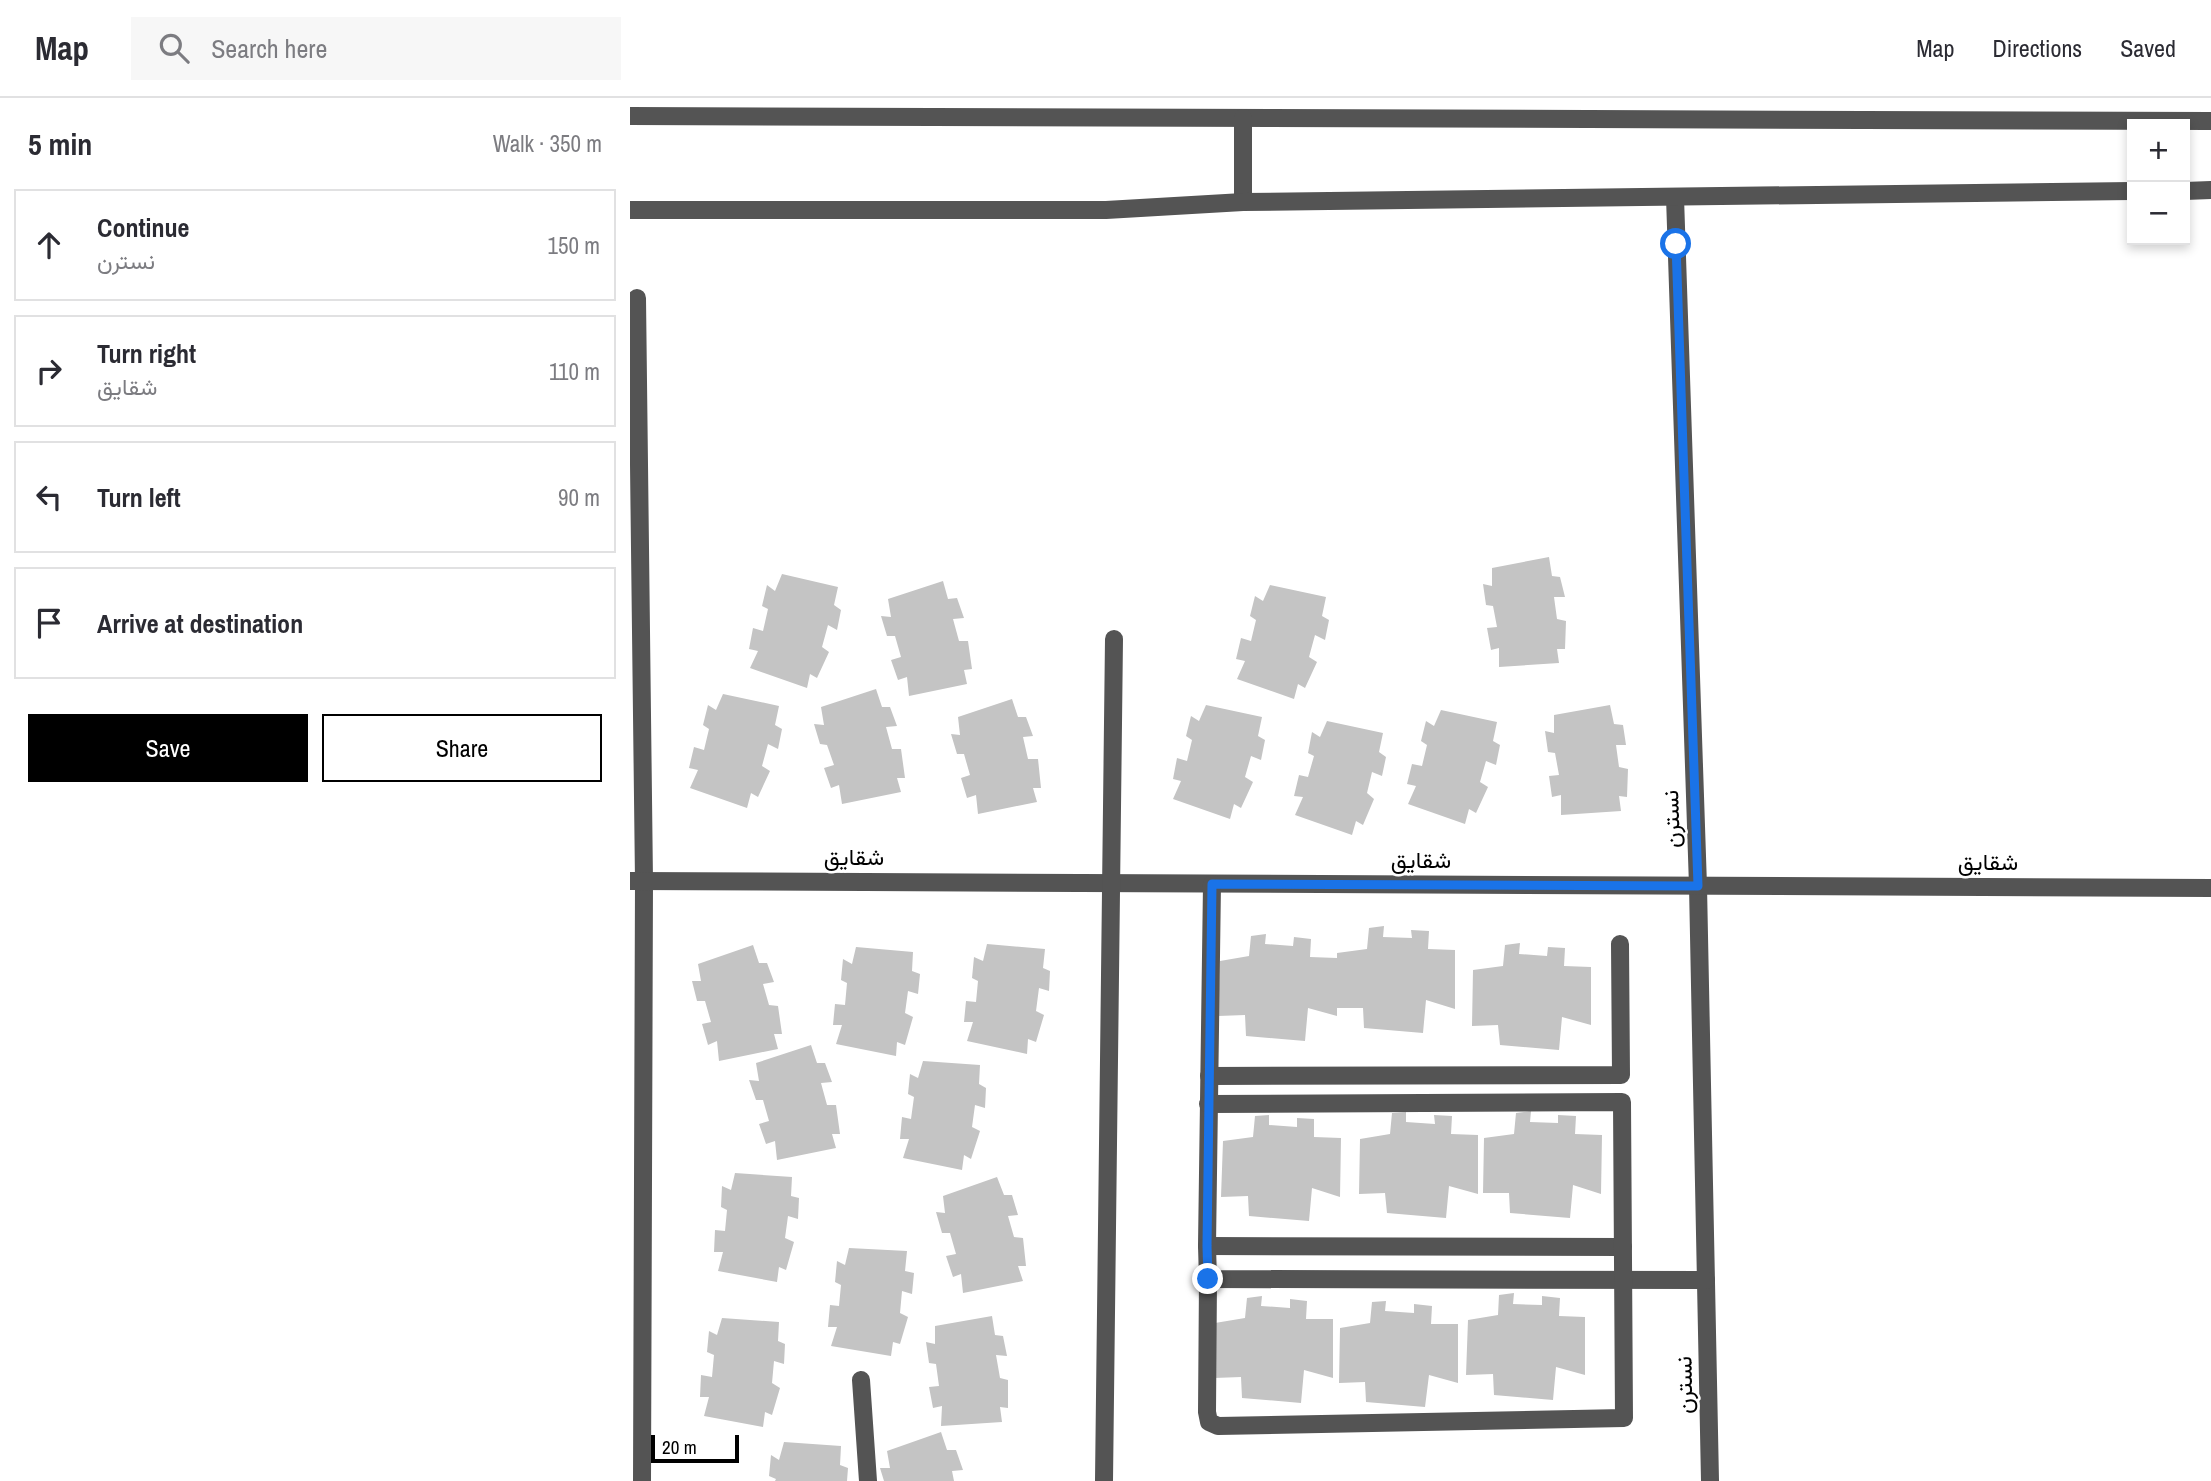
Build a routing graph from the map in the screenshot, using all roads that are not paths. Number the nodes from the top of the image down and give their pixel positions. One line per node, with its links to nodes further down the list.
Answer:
1 (630, 117): 2 (street)
2 (1243, 118): 3 (street); 8 (street)
3 (2211, 121)
4 (2211, 190): 6 (street)
5 (2127, 191): 7 (street)
6 (2190, 191)
7 (1675, 197): 8 (street); 15 (street, نسترن)
8 (1243, 202): 9 (street)
9 (630, 210)
10 (637, 298): 12 (street)
11 (1114, 639): 13 (street)
12 (637, 881): 13 (street, شقایق); 28 (street)
13 (1111, 883): 14 (street, شقایق); 30 (street)
14 (1212, 884): 15 (street, شقایق); 19 (street)
15 (1698, 886): 16 (street, شقایق); 25 (street, نسترن)
16 (2211, 888)
17 (1620, 944): 18 (street)
18 (1621, 1075): 19 (street); 20 (street)
19 (1209, 1076): 21 (street)
20 (1622, 1102): 21 (street); 23 (street)
21 (1208, 1104): 22 (street)
22 (1207, 1246): 23 (street); 24 (street)
23 (1623, 1247): 26 (street)
24 (1208, 1279): 26 (street); 26 (street)
25 (1706, 1280): 26 (street); 31 (street, نسترن)
26 (1624, 1281)
27 (861, 1380): 29 (street)
28 (642, 1481)
29 (868, 1481)
30 (1104, 1481)
31 (1710, 1481)

